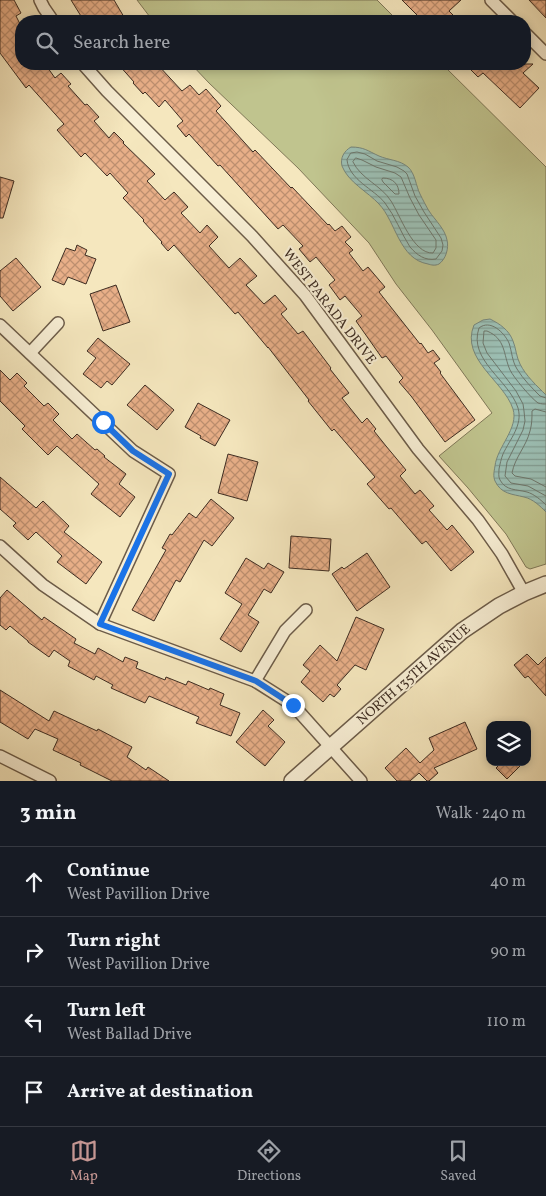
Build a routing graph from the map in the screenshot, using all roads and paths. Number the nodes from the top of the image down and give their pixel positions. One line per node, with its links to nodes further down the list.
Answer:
1 (40, 0): 3 (street)
2 (491, 0): 4 (street)
3 (49, 15)
4 (506, 15)
5 (531, 39): 6 (street)
6 (546, 54)
7 (88, 70): 13 (street, WEST PARADA DRIVE)
8 (58, 323): 10 (street)
9 (0, 325): 10 (street)
10 (30, 353): 15 (street)
11 (0, 546): 15 (street)
12 (546, 584): 13 (street, NORTH 135TH AVENUE)
13 (524, 593): 17 (street, NORTH 135TH AVENUE)
14 (306, 610): 16 (street)
15 (100, 624): 16 (street)
16 (256, 681): 17 (street)
17 (330, 747): 20 (street, NORTH 135TH AVENUE); 21 (street)
18 (0, 756): 19 (street)
19 (50, 781)
20 (292, 781)
21 (361, 781)

